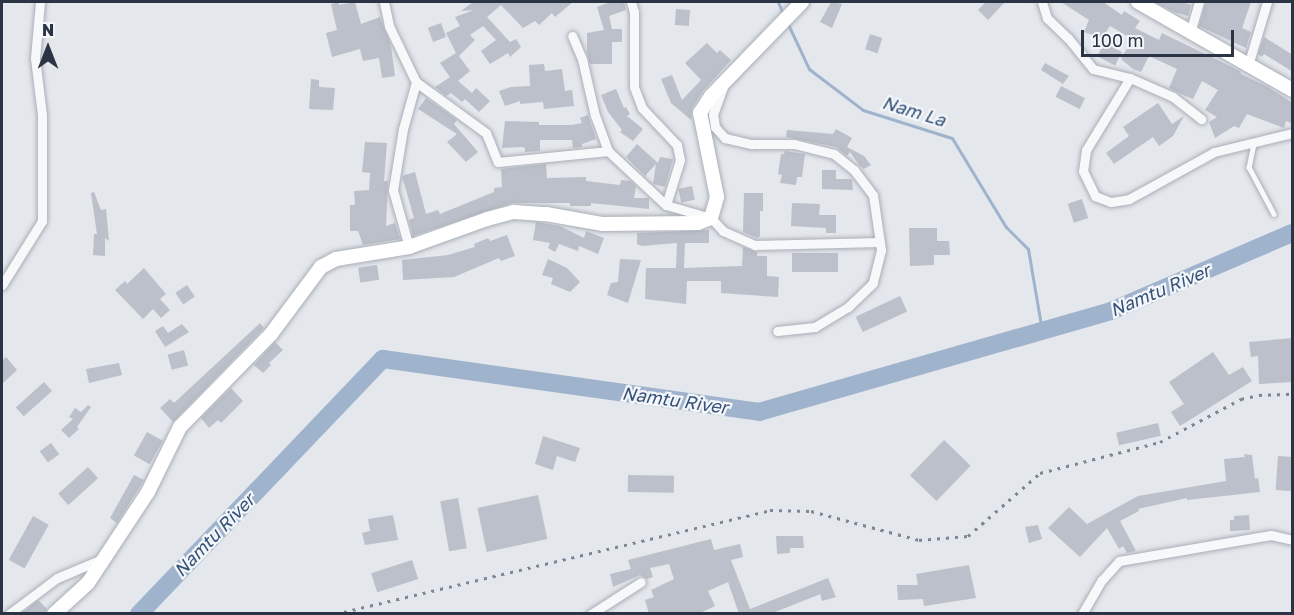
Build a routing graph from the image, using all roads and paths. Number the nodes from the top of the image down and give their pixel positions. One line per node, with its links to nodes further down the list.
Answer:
1 (40, 2): 25 (street)
2 (384, 2): 13 (street)
3 (631, 2): 20 (street)
4 (802, 2): 14 (street)
5 (1042, 2): 12 (street)
6 (1138, 2): 9 (street)
7 (1199, 2): 9 (street)
8 (1267, 2): 11 (street)
9 (1190, 33): 11 (street)
10 (572, 36): 19 (street)
11 (1249, 63): 15 (street)
12 (1130, 78): 16 (street); 18 (street)
13 (416, 82): 19 (street); 24 (street)
14 (725, 82): 22 (street); 23 (street)
15 (1293, 90)
16 (1201, 119)
17 (1293, 133): 18 (street)
18 (1254, 144): 21 (lane)
19 (608, 151): 20 (street)
20 (666, 205): 22 (street)
21 (1274, 214)
22 (711, 218): 23 (street); 24 (street)
23 (880, 242): 26 (street)
24 (409, 247): 28 (street)
25 (2, 285)
26 (777, 331)
27 (1293, 540): 33 (street)
28 (105, 558): 30 (street); 31 (street)
29 (641, 582): 32 (street)
30 (9, 614)
31 (54, 614)
32 (591, 614)
33 (1082, 614)

